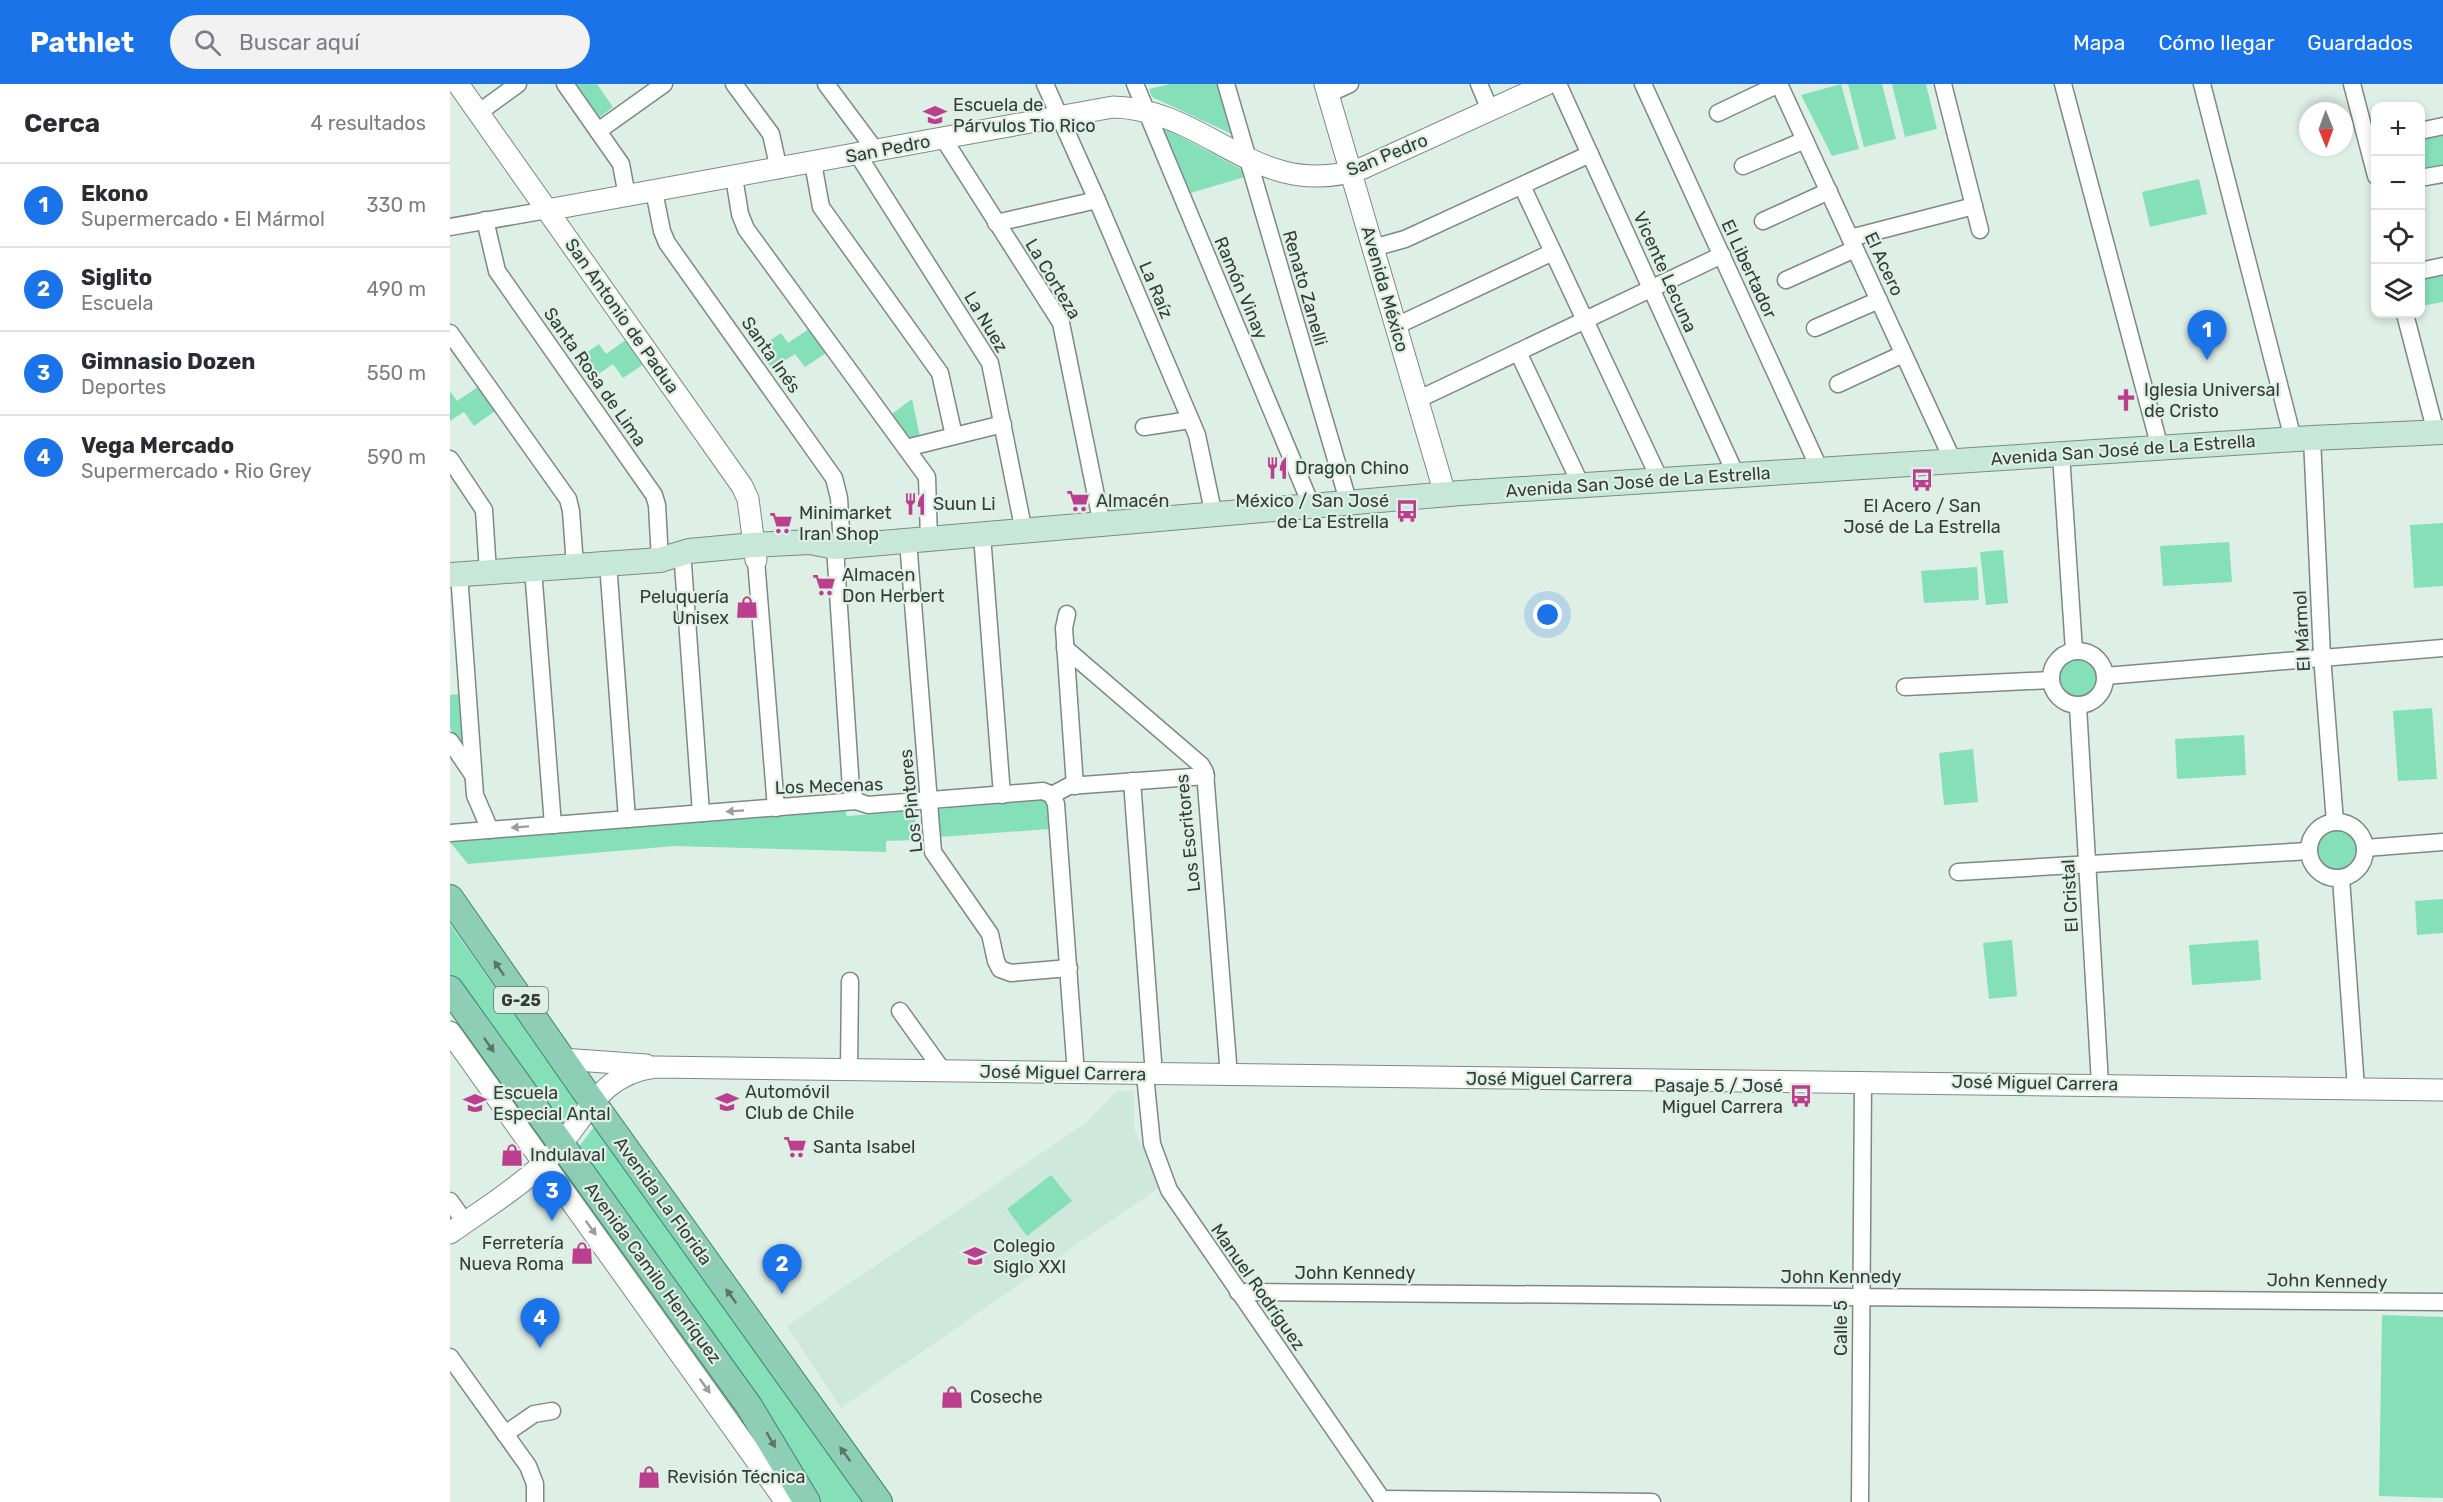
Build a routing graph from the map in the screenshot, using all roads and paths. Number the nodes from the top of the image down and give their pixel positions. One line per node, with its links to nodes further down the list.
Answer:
1 (458, 84): 23 (street, San Antonio de Padua)
2 (518, 84): 23 (street)
3 (565, 84): 28 (street)
4 (664, 84): 28 (street)
5 (734, 84): 37 (street)
6 (826, 84): 32 (street, La Nuez)
7 (1045, 84): 25 (street, La Raíz)
8 (1135, 84): 21 (street, Ramón Vinay)
9 (1226, 84): 34 (street, Renato Zanelli)
10 (1350, 84): 20 (street)
11 (1479, 84): 22 (street)
12 (1546, 84): 22 (street, San Pedro)
13 (1558, 84): 33 (street, Vicente Lecuna)
14 (1643, 84): 57 (street, El Libertador)
15 (1779, 84): 24 (street); 30 (street, El Acero)
16 (1943, 84): 47 (street)
17 (2063, 84): 79 (street)
18 (2202, 84): 77 (street, El Mármol)
19 (2352, 84): 31 (street)
20 (1326, 89): 38 (street, Avenida México)
21 (1145, 110): 25 (street, San Pedro); 34 (street, San Pedro); 89 (street, Ramón Vinay)
22 (1490, 110): 38 (street, San Pedro)
23 (478, 113): 48 (street, San Antonio de Padua)
24 (1718, 113)
25 (1060, 117): 29 (street, San Pedro); 46 (street, La Raíz)
26 (2443, 126): 27 (street)
27 (2425, 129)
28 (598, 131): 45 (street)
29 (944, 138): 32 (street, San Pedro); 51 (street, La Corteza)
30 (1805, 140): 36 (street); 44 (street, El Acero)
31 (2371, 140)
32 (867, 153): 35 (street, San Pedro); 73 (street, La Nuez)
33 (1590, 154): 42 (street); 61 (street, Vicente Lecuna)
34 (1248, 158): 38 (street, San Pedro); 88 (street, Renato Zanelli)
35 (813, 163): 37 (street, San Pedro); 76 (street)
36 (1743, 166)
37 (779, 170): 40 (street, San Pedro)
38 (1351, 172): 55 (street, Avenida México)
39 (2443, 174): 41 (street)
40 (734, 177): 43 (street, San Pedro); 78 (street, Los Pintores)
41 (2425, 177)
42 (1522, 186): 55 (street); 56 (street)
43 (654, 191): 45 (street, San Pedro); 95 (street, Santa Inés)
44 (1828, 191): 50 (street); 54 (street, El Acero)
45 (627, 196): 48 (street, San Pedro)
46 (1097, 200): 51 (street); 72 (street, La Raíz)
47 (1974, 206): 53 (street); 54 (street)
48 (547, 210): 49 (street, San Pedro); 96 (street, San Antonio de Padua)
49 (485, 220): 52 (street, San Pedro); 97 (street, Santa Rosa de Lima)
50 (1763, 221)
51 (996, 223): 91 (street, La Corteza)
52 (450, 227)
53 (1980, 230)
54 (1852, 243): 60 (street); 62 (street, El Acero)
55 (1373, 248): 65 (street, Avenida México)
56 (1553, 252): 64 (street); 65 (street)
57 (1722, 255): 61 (street); 83 (street, El Libertador)
58 (2443, 266): 59 (street)
59 (2425, 270)
60 (1786, 280)
61 (1651, 289): 64 (street); 84 (street, Vicente Lecuna)
62 (1879, 300): 66 (street); 69 (street, El Acero)
63 (2406, 318): 75 (street)
64 (1585, 320): 68 (street); 85 (street)
65 (1396, 326): 71 (street, Avenida México)
66 (1815, 328)
67 (450, 333): 99 (street)
68 (1518, 352): 71 (street); 86 (street)
69 (1904, 354): 70 (street); 82 (street, El Acero)
70 (1838, 384)
71 (1417, 400): 87 (street, Avenida México)
72 (1190, 420): 74 (street); 90 (street, La Raíz)
73 (1003, 424): 76 (street); 92 (street, La Nuez)
74 (1144, 427)
75 (2440, 432): 77 (main road, Avenida San José de La Estrella)
76 (954, 436): 78 (street)
77 (2303, 439): 79 (main road, Avenida San José de La Estrella); 107 (street, El Mármol)
78 (906, 448): 94 (street, Los Pintores)
79 (2160, 448): 80 (main road, Avenida San José de La Estrella)
80 (2061, 454): 82 (main road, Avenida San José de La Estrella); 106 (street)
81 (450, 459): 101 (street)
82 (1953, 461): 83 (main road, Avenida San José de La Estrella)
83 (1820, 470): 84 (main road, Avenida San José de La Estrella)
84 (1736, 475): 85 (main road, Avenida San José de La Estrella)
85 (1660, 480): 86 (main road, Avenida San José de La Estrella)
86 (1581, 485): 87 (main road, Avenida San José de La Estrella)
87 (1445, 494): 88 (main road, Avenida San José de La Estrella)
88 (1348, 504): 89 (main road, Avenida San José de La Estrella)
89 (1312, 507): 90 (main road, Avenida San José de La Estrella)
90 (1214, 516): 91 (main road, Avenida San José de La Estrella)
91 (1102, 525): 92 (main road, Avenida San José de La Estrella)
92 (1024, 532): 93 (main road, Avenida San José de La Estrella)
93 (982, 535): 94 (main road, Avenida San José de La Estrella); 117 (street)
94 (919, 540): 95 (main road, Avenida San José de La Estrella); 119 (street, Los Pintores)
95 (838, 547): 96 (main road, Avenida San José de La Estrella); 120 (street, Santa Inés)
96 (755, 552): 97 (main road, Avenida San José de La Estrella); 121 (street)
97 (672, 562): 98 (main road, Avenida San José de La Estrella); 122 (street, Santa Rosa de Lima)
98 (608, 563): 99 (main road, Avenida San José de La Estrella); 123 (street)
99 (574, 566): 100 (main road, Avenida San José de La Estrella)
100 (533, 569): 101 (main road, Avenida San José de La Estrella); 125 (street)
101 (488, 572): 102 (main road, Avenida San José de La Estrella)
102 (454, 574): 113 (street)
103 (1066, 614): 104 (street)
104 (1065, 648): 114 (street, Los Escritores); 116 (street)
105 (2443, 648): 107 (street)
106 (2074, 651): 108 (street); 109 (street)
107 (2322, 656): 108 (street); 124 (street, El Mármol)
108 (2105, 676): 111 (street)
109 (2051, 680): 110 (street); 111 (street)
110 (1905, 687)
111 (2078, 706): 131 (street, El Cristal)
112 (450, 741): 113 (street)
113 (474, 776): 126 (street)
114 (1206, 776): 115 (street, Los Mecenas); 146 (street, Los Escritores)
115 (1132, 782): 116 (street, Los Mecenas); 145 (street, Manuel Rodríguez)
116 (1075, 786): 118 (street, Los Mecenas)
117 (1002, 795): 118 (street, Los Mecenas); 119 (street, Los Mecenas)
118 (1052, 795): 135 (street)
119 (928, 800): 120 (street, Los Mecenas); 135 (street, Los Pintores)
120 (856, 801): 121 (street, Los Mecenas)
121 (776, 808): 122 (street, Los Mecenas, one-way to 122)
122 (701, 813): 123 (street, Los Mecenas)
123 (627, 819): 125 (street, Los Mecenas)
124 (2335, 822): 129 (street); 130 (street)
125 (553, 825): 126 (street, Los Mecenas, one-way to 126)
126 (490, 830): 127 (street, Los Mecenas)
127 (450, 833)
128 (2443, 842): 129 (street)
129 (2365, 848): 133 (street)
130 (2309, 851): 131 (street); 133 (street)
131 (2088, 865): 132 (street); 148 (street, El Cristal)
132 (1958, 872)
133 (2341, 878): 149 (street)
134 (450, 898): 140 (main road, Avenida La Florida / G-25, one-way to 134)
135 (1069, 968): 144 (street)
136 (850, 981): 142 (street)
137 (452, 993): 152 (main road, Avenida Camilo Henríquez / G-25, one-way to 152)
138 (900, 1011): 143 (street)
139 (450, 1032): 152 (street, Avenida Camilo Henríquez)
140 (562, 1059): 141 (street, José Miguel Carrera); 151 (main road, Avenida La Florida / G-25)
141 (655, 1067): 142 (street, José Miguel Carrera); 151 (street, José Miguel Carrera)
142 (849, 1070): 143 (street, José Miguel Carrera)
143 (943, 1071): 144 (street, José Miguel Carrera)
144 (1076, 1074): 145 (street, José Miguel Carrera)
145 (1150, 1075): 146 (street, José Miguel Carrera); 155 (street, Manuel Rodríguez)
146 (1229, 1076): 147 (street, José Miguel Carrera)
147 (1863, 1082): 148 (street, José Miguel Carrera); 156 (street, Calle 5)
148 (2100, 1084): 149 (street, José Miguel Carrera)
149 (2356, 1088): 150 (street, José Miguel Carrera)
150 (2443, 1089)
151 (592, 1102): 152 (street, José Miguel Carrera); 165 (main road, Avenida La Florida / G-25, one-way to 151)
152 (552, 1154): 154 (street, José Miguel Carrera); 163 (street, Avenida Camilo Henríquez, one-way to 163); 164 (main road, Avenida Camilo Henríquez / G-25, one-way to 164)
153 (450, 1201): 154 (street)
154 (458, 1228)
155 (1238, 1292): 156 (street, John Kennedy); 161 (street, Manuel Rodríguez)
156 (1861, 1296): 157 (street, John Kennedy); 167 (street, Calle 5)
157 (2443, 1302)
158 (450, 1357): 160 (street)
159 (552, 1412): 160 (street)
160 (505, 1434): 162 (street)
161 (1383, 1500): 166 (street)
162 (535, 1502)
163 (786, 1502)
164 (807, 1502)
165 (879, 1502)
166 (1652, 1502)
167 (1860, 1502)

